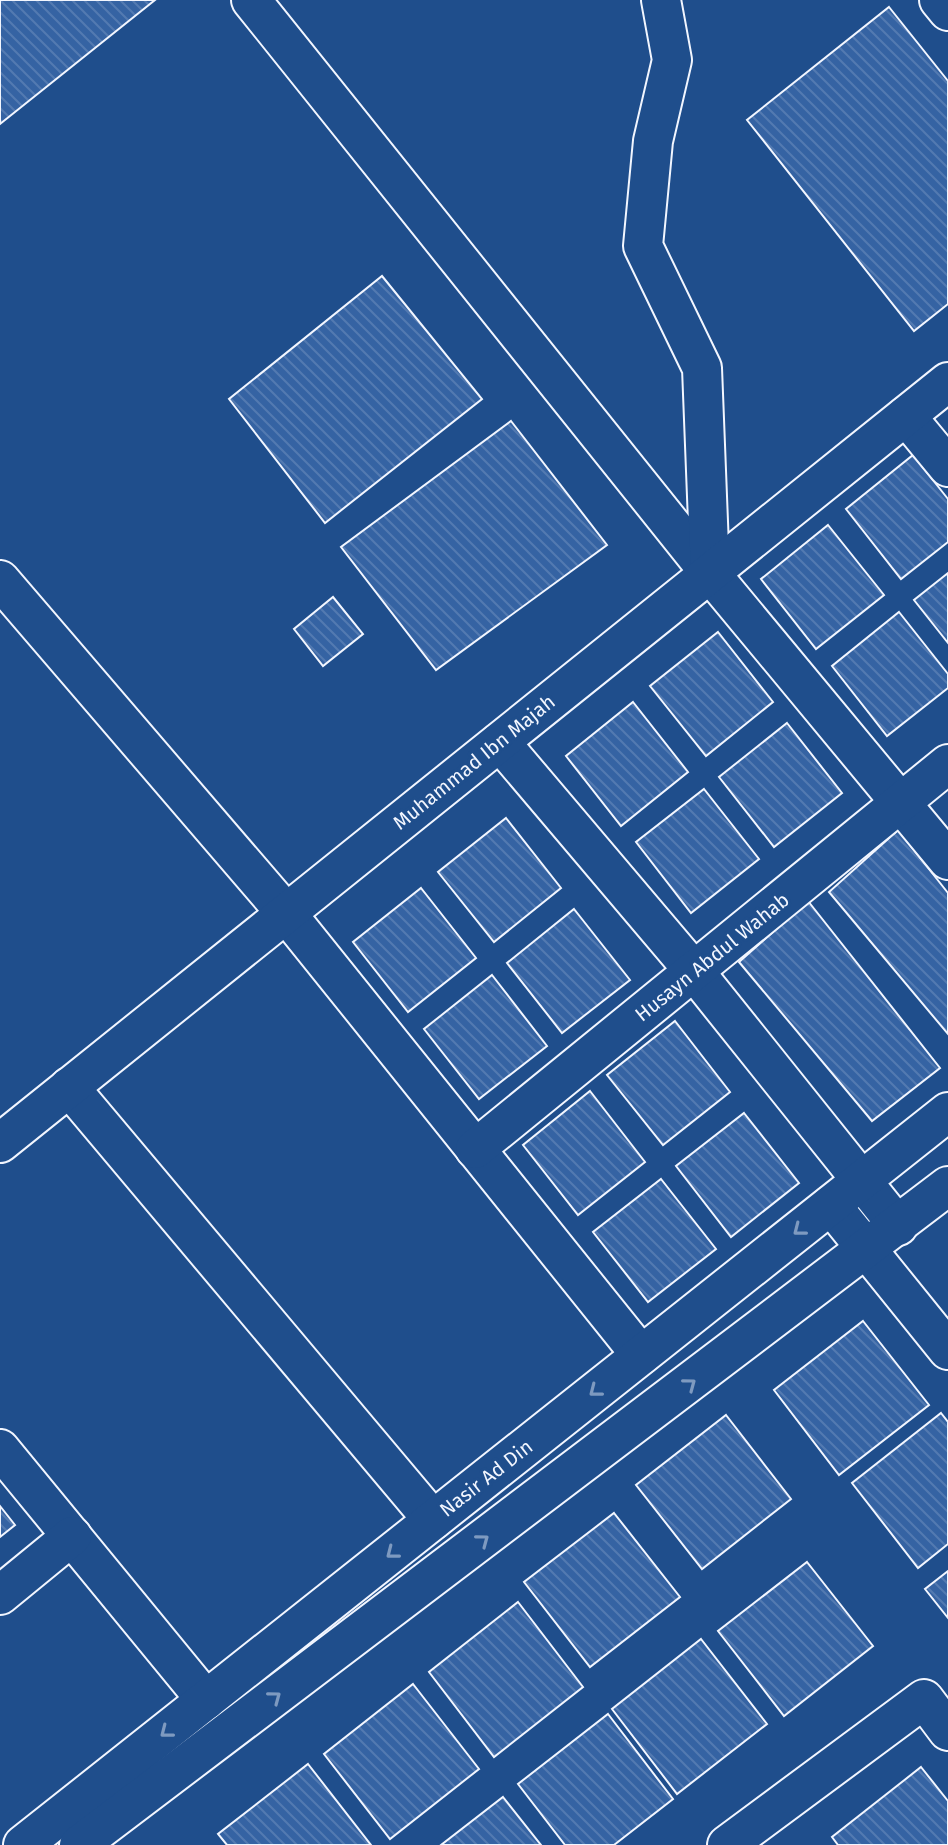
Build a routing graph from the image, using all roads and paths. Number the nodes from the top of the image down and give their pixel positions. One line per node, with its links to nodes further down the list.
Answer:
1 (251, 0): 8 (street)
2 (661, 0): 8 (street)
3 (939, 0): 4 (street)
4 (948, 11)
5 (948, 382): 6 (street, Muhammad Ibn Majah)
6 (906, 416): 7 (street); 8 (street, Muhammad Ibn Majah)
7 (948, 467)
8 (710, 573): 10 (street, Muhammad Ibn Majah); 12 (street)
9 (0, 580): 14 (street)
10 (500, 742): 14 (street, Muhammad Ibn Majah); 15 (street)
11 (948, 764): 12 (street, Husayn Abdul Wahab)
12 (902, 801): 13 (street); 15 (street, Husayn Abdul Wahab)
13 (948, 860)
14 (286, 913): 16 (street, Muhammad Ibn Majah); 19 (street)
15 (694, 971): 19 (street, Husayn Abdul Wahab); 20 (street)
16 (69, 1087): 18 (street, Muhammad Ibn Majah); 28 (street)
17 (948, 1112): 20 (street, Nasir Ad Din)
18 (0, 1143)
19 (475, 1149): 26 (street)
20 (862, 1180): 22 (street, Nasir Ad Din); 23 (street)
21 (948, 1186): 23 (street)
22 (831, 1205): 24 (street); 26 (street, Nasir Ad Din, one-way to 26)
23 (898, 1226): 24 (street)
24 (869, 1249): 25 (street); 34 (street, one-way to 24)
25 (948, 1350)
26 (641, 1355): 28 (street, Nasir Ad Din, one-way to 28)
27 (0, 1449): 29 (street)
28 (433, 1520): 31 (street, Nasir Ad Din, one-way to 31)
29 (72, 1536): 30 (street); 31 (street)
30 (0, 1595)
31 (206, 1700): 33 (street, Nasir Ad Din, one-way to 33)
32 (948, 1731): 35 (street)
33 (23, 1845)
34 (79, 1845)
35 (727, 1845)

